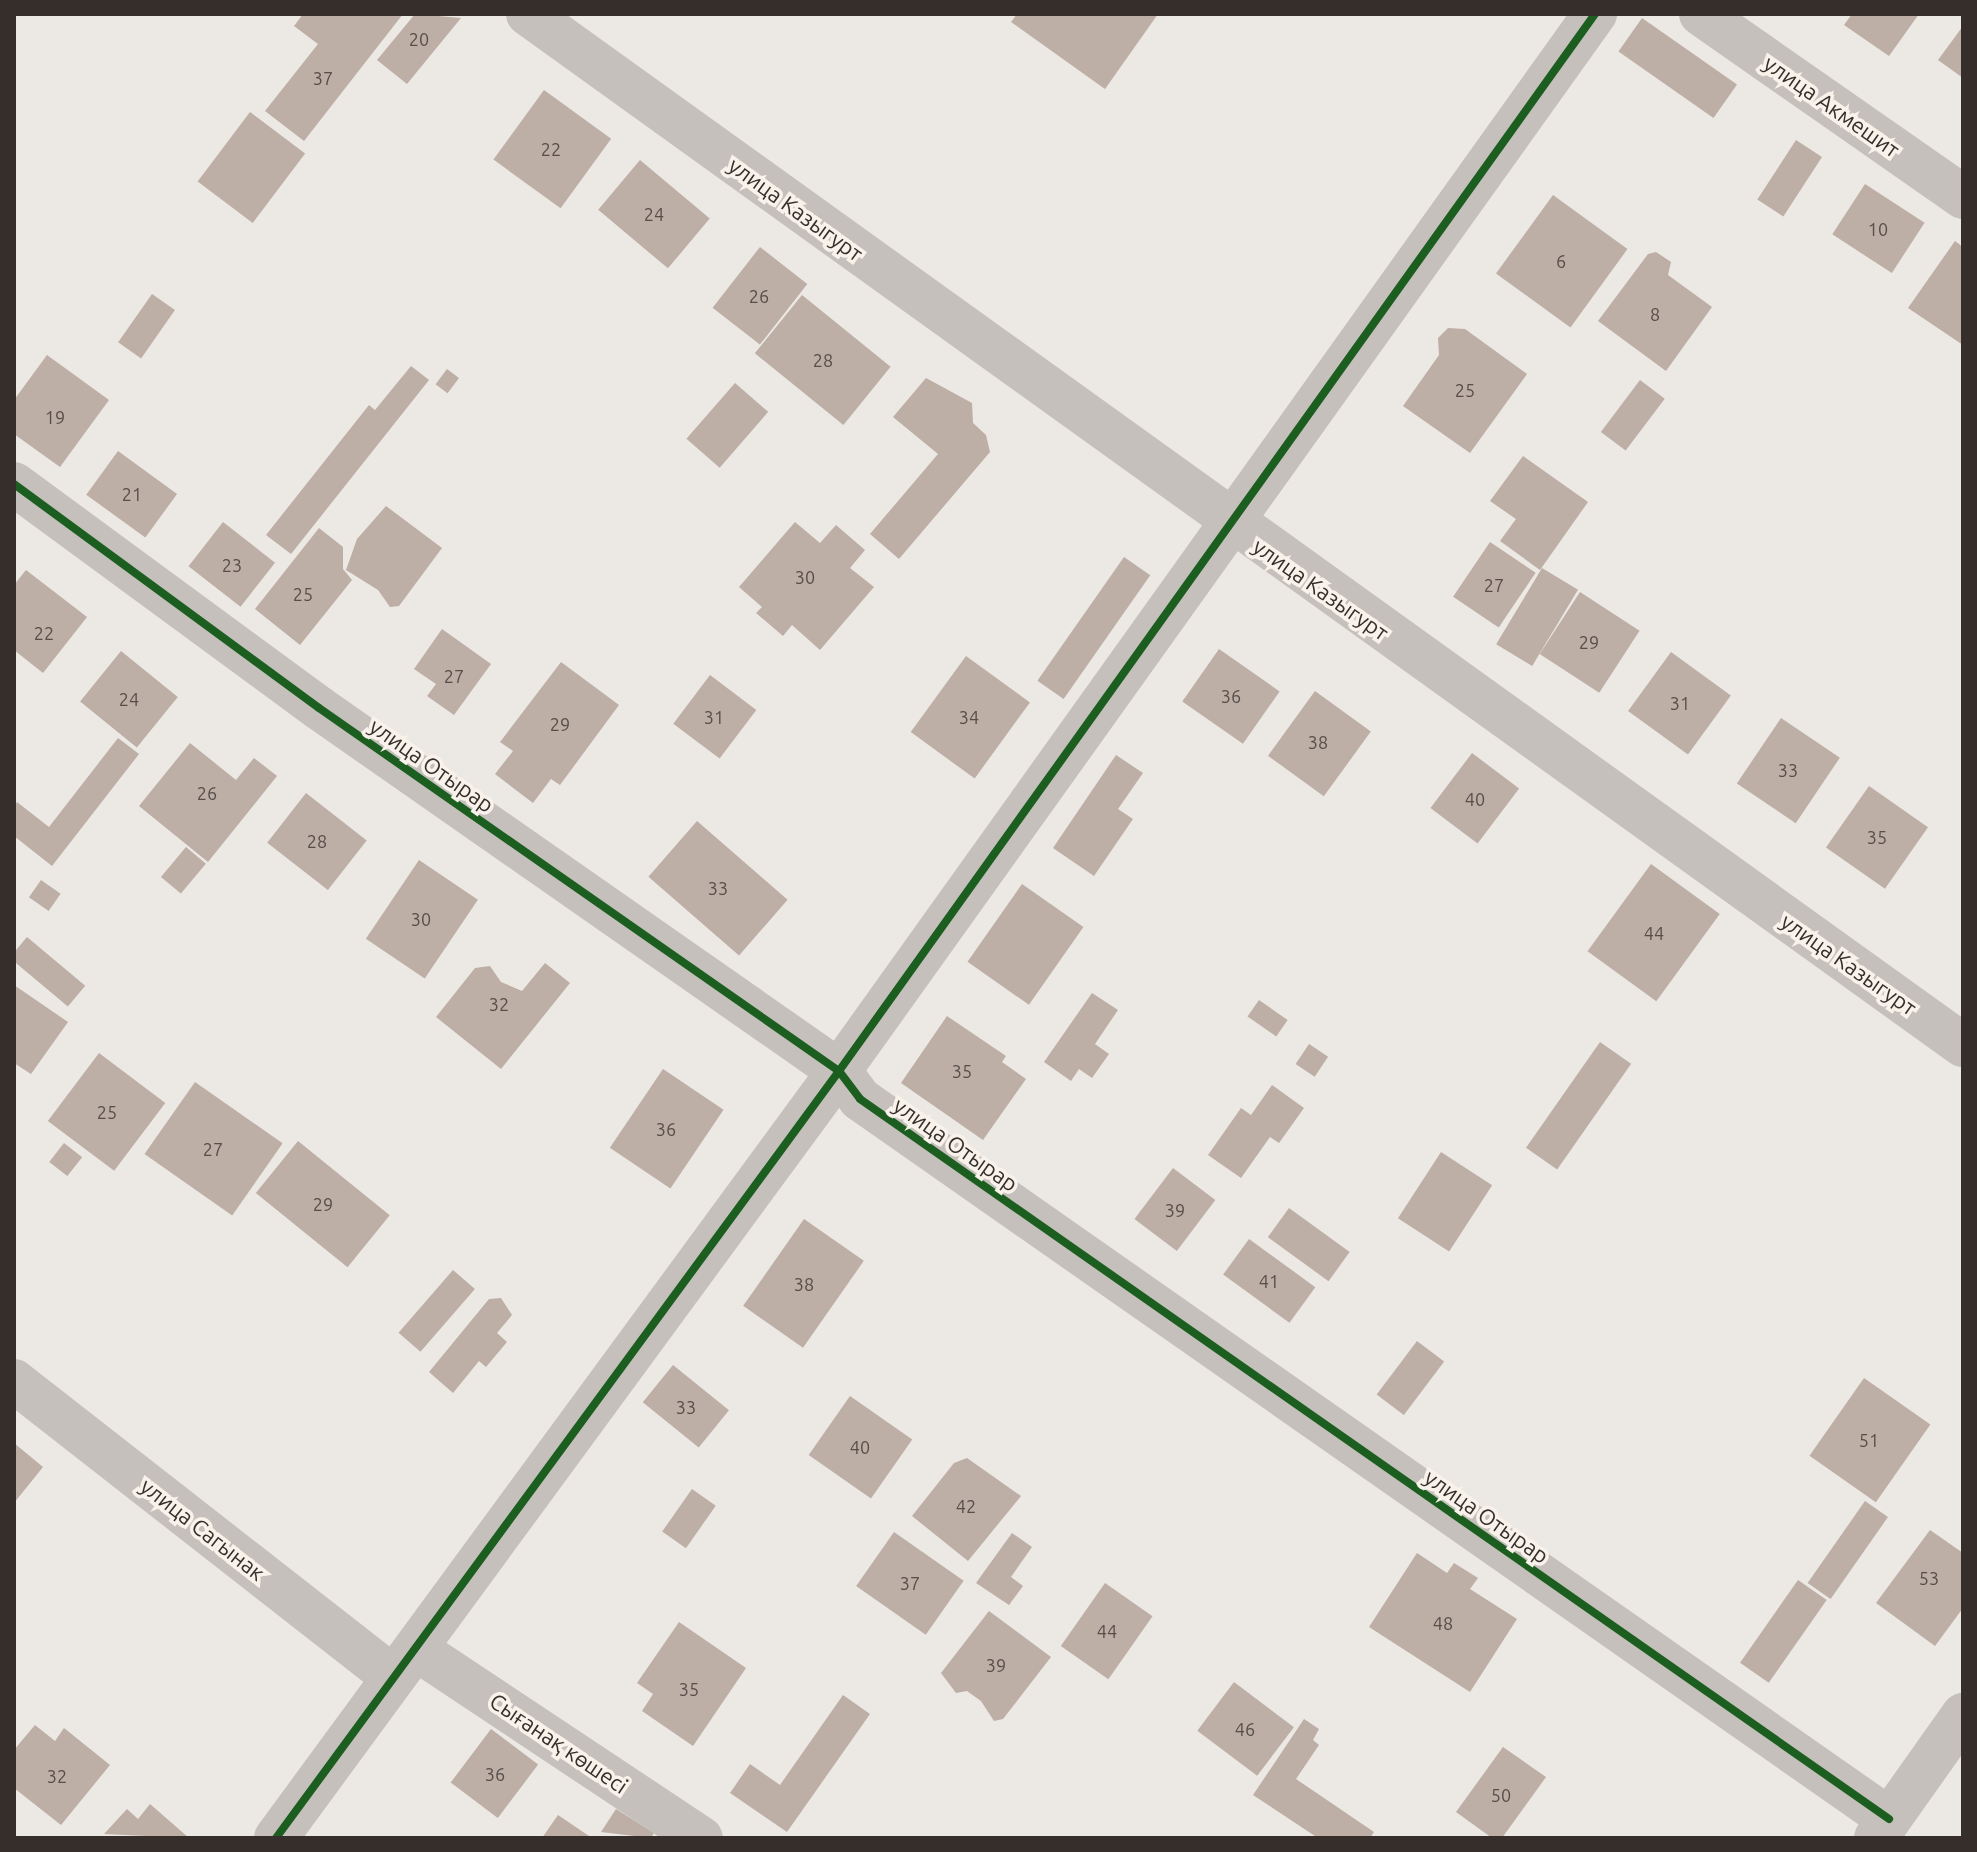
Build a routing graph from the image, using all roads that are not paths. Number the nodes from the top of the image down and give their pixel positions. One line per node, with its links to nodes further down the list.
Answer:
1 (528, 14): 6 (street, улица Казыгурт)
2 (1595, 14): 6 (street)
3 (1701, 14): 4 (street, улица Акмешит)
4 (1963, 197)
5 (14, 484): 8 (street, улица Отырар)
6 (1230, 524): 7 (street, улица Казыгурт); 8 (street)
7 (1963, 1045)
8 (839, 1071): 10 (street); 12 (street, улица Отырар)
9 (14, 1381): 10 (street, улица Сагынак)
10 (404, 1662): 13 (street); 14 (street, Сығанақ көшесі)
11 (1963, 1715): 12 (street)
12 (1883, 1829)
13 (276, 1838)
14 (701, 1838)

